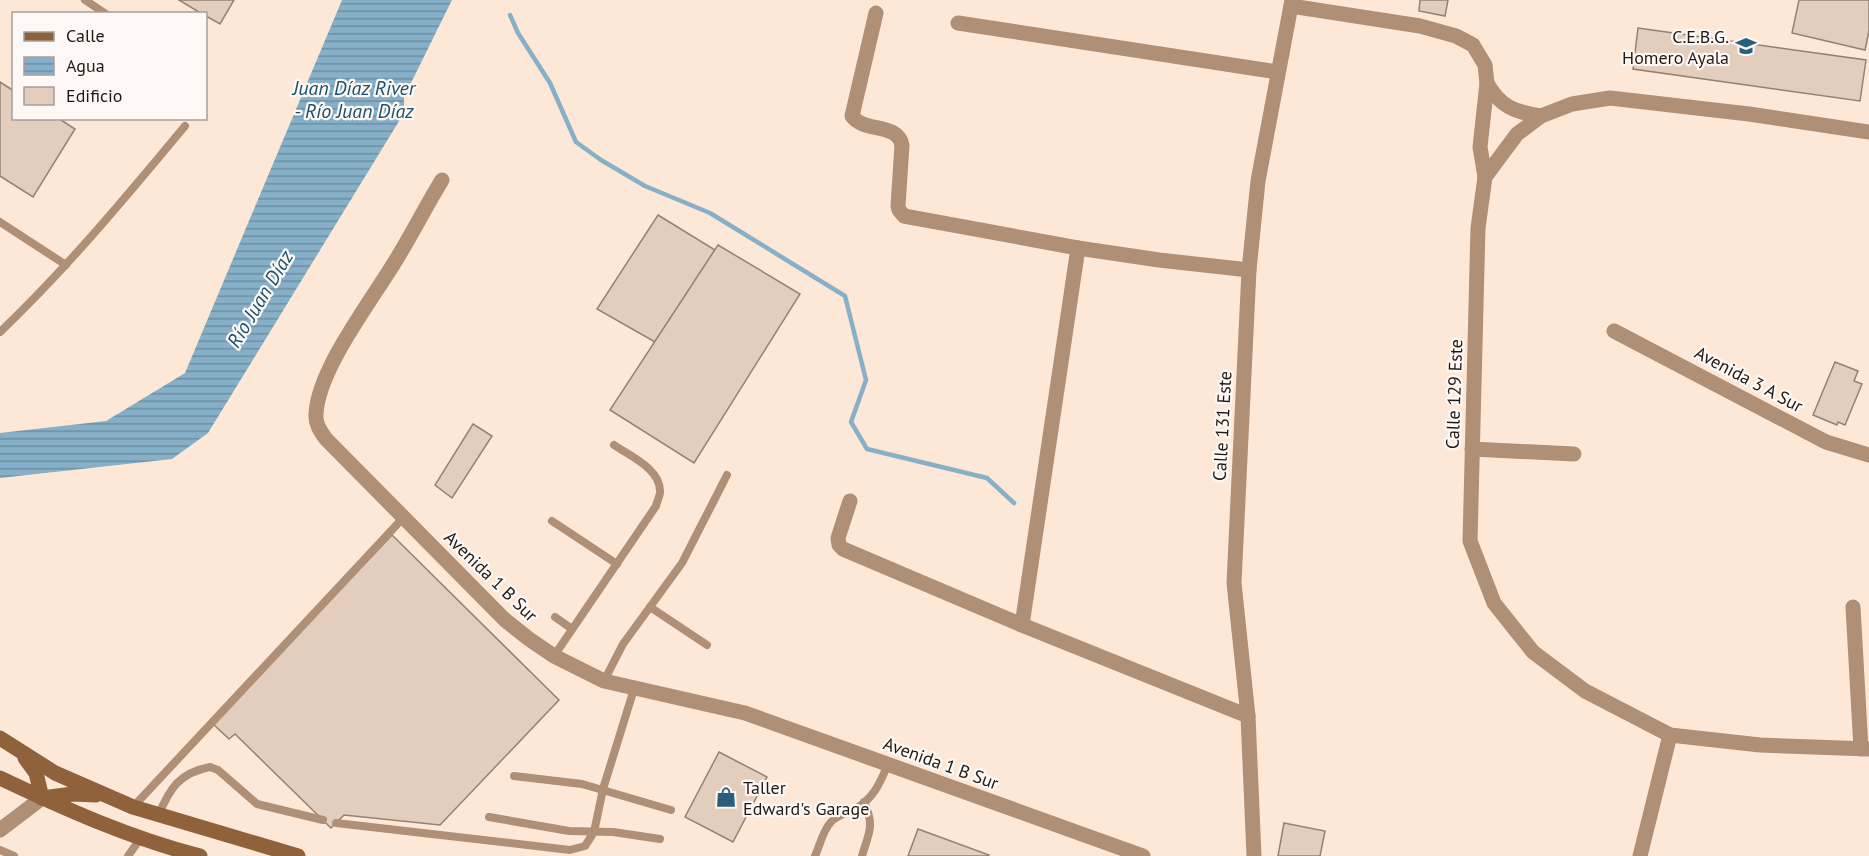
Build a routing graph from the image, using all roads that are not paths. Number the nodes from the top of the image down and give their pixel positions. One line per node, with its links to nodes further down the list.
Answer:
1 (85, 0): 3 (lane)
2 (1292, 3): 6 (street, Calle 131 Este); 7 (street)
3 (103, 12)
4 (876, 13): 14 (street)
5 (958, 22): 6 (street)
6 (1278, 72): 16 (street, Calle 131 Este)
7 (1487, 83): 8 (street); 11 (street)
8 (1541, 116): 10 (street, Calle 129 Este); 11 (street, Calle 129 Este)
9 (185, 126): 15 (lane)
10 (1869, 132)
11 (1485, 177): 20 (street, Calle 129 Este)
12 (442, 180): 25 (street, Avenida 1 B Sur)
13 (0, 222): 15 (lane)
14 (1078, 249): 16 (street); 31 (street)
15 (66, 265): 18 (lane)
16 (1249, 270): 37 (street, Calle 131 Este)
17 (1614, 331): 22 (street, Avenida 3 A Sur)
18 (0, 332)
19 (614, 445): 27 (lane)
20 (1472, 449): 21 (street); 38 (street, Calle 129 Este)
21 (1574, 454)
22 (1869, 454)
23 (727, 475): 28 (lane)
24 (850, 501): 31 (street)
25 (404, 517): 34 (street, Avenida 1 B Sur); 49 (lane)
26 (552, 521): 27 (lane)
27 (617, 564): 32 (lane)
28 (650, 607): 33 (lane); 35 (lane)
29 (1853, 607): 41 (street)
30 (555, 617): 32 (lane)
31 (1022, 626): 37 (street)
32 (572, 629): 34 (lane)
33 (707, 645)
34 (554, 656): 35 (street, Avenida 1 B Sur)
35 (604, 681): 36 (street, Avenida 1 B Sur)
36 (634, 689): 42 (street, Avenida 1 B Sur); 45 (lane)
37 (1248, 716): 69 (street, Calle 131 Este)
38 (1670, 735): 41 (street, Calle 129 Este); 70 (street)
39 (0, 738): 40 (main road)
40 (15, 747): 46 (main road); 47 (main road)
41 (1865, 749)
42 (888, 764): 48 (lane); 68 (street, Avenida 1 B Sur)
43 (514, 776): 45 (lane)
44 (0, 778): 47 (main road)
45 (603, 789): 50 (lane); 56 (lane)
46 (110, 797): 47 (main road); 49 (main road)
47 (42, 798): 55 (street); 57 (main road)
48 (864, 802): 66 (lane); 67 (lane)
49 (133, 807): 51 (main road)
50 (671, 810)
51 (158, 816): 53 (lane); 64 (main road)
52 (489, 817): 56 (lane)
53 (323, 820)
54 (336, 823): 59 (lane)
55 (0, 830)
56 (594, 832): 58 (lane); 59 (lane)
57 (140, 839): 62 (lane); 63 (main road)
58 (660, 839)
59 (585, 846): 65 (lane)
60 (0, 850): 61 (lane)
61 (14, 856)
62 (128, 856)
63 (200, 856)
64 (298, 856)
65 (585, 856)
66 (816, 856)
67 (862, 856)
68 (1143, 856)
69 (1254, 856)
70 (1640, 856)

